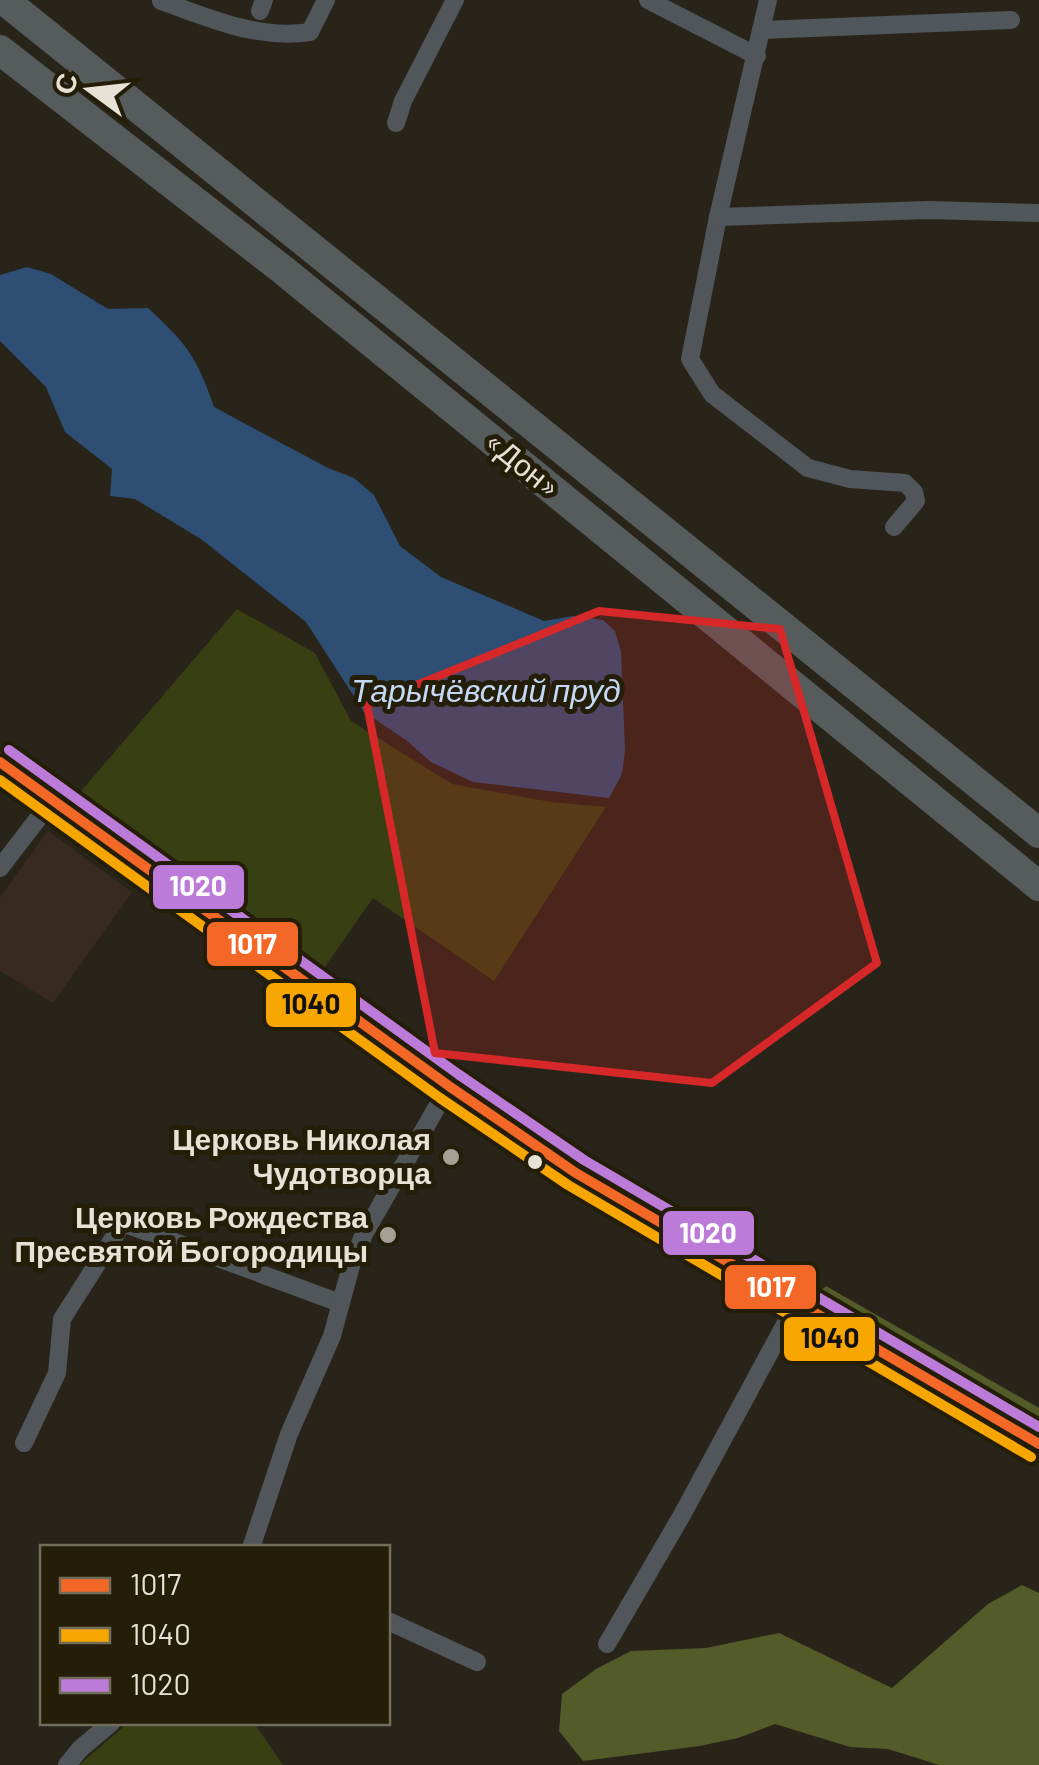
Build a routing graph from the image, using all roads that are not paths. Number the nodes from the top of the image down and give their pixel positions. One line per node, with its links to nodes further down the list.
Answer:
1 (4, 0): 17 (highway, «Дон»)
2 (326, 0): 6 (street)
3 (455, 0): 11 (street)
4 (648, 0): 10 (street)
5 (768, 0): 8 (street)
6 (161, 1)
7 (1011, 20): 8 (street)
8 (761, 30): 10 (street)
9 (0, 50): 19 (highway, «Дон»)
10 (757, 56): 13 (street)
11 (396, 123)
12 (1039, 213): 13 (street)
13 (718, 217): 14 (street)
14 (894, 527)
15 (0, 762): 16 (main road)
16 (52, 800): 18 (street); 20 (main road)
17 (1039, 833)
18 (0, 868)
19 (1039, 886)
20 (449, 1086): 21 (street); 22 (main road)
21 (340, 1303): 23 (street); 25 (street)
22 (796, 1304): 24 (main road); 27 (street)
23 (24, 1443)
24 (1039, 1444)
25 (252, 1545)
26 (390, 1622): 28 (street)
27 (607, 1644)
28 (477, 1662)
29 (108, 1725): 30 (street)
30 (67, 1765)

